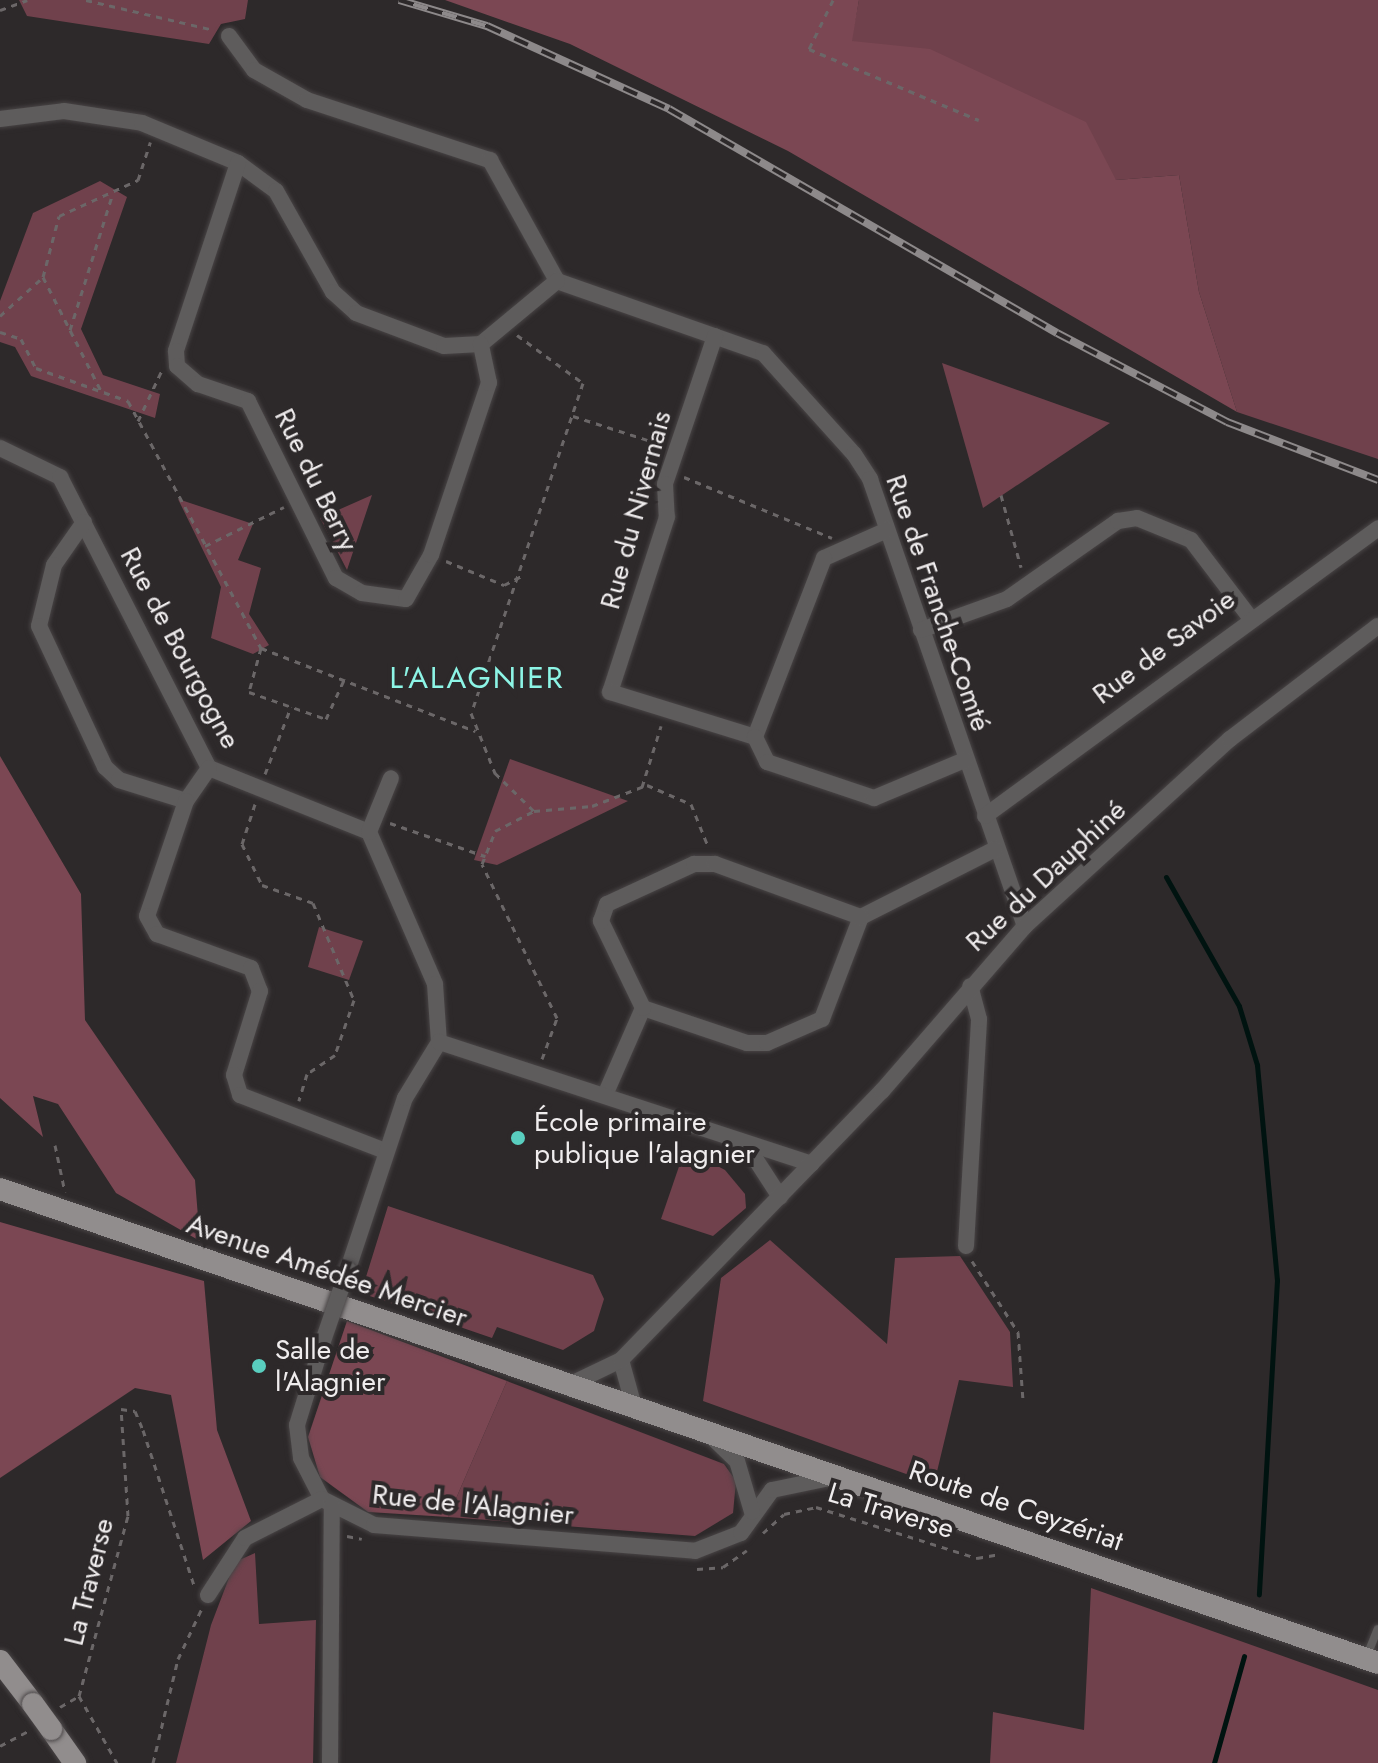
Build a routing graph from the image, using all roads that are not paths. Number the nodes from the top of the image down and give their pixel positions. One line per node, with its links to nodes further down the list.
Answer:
1 (229, 36): 4 (street)
2 (0, 119): 3 (street)
3 (238, 163): 6 (street); 6 (street, Rue du Berry)
4 (557, 281): 5 (street, Rue de Franche-Comté); 6 (street)
5 (715, 336): 10 (street, Rue de Franche-Comté); 14 (street, Rue du Nivernais)
6 (481, 344)
7 (0, 448): 8 (street, Rue de Bourgogne)
8 (84, 522): 16 (street, Rue de Bourgogne); 18 (street)
9 (1378, 528): 11 (street, Rue de Savoie)
10 (887, 530): 13 (street, Rue de Franche-Comté); 14 (street)
11 (1249, 616): 13 (street); 19 (street, Rue de Savoie)
12 (1378, 626): 23 (street, Rue du Dauphiné)
13 (921, 630): 15 (street, Rue de Franche-Comté)
14 (755, 737): 15 (street)
15 (965, 760): 19 (street, Rue de Franche-Comté)
16 (209, 768): 18 (street); 20 (street, Rue de Bourgogne)
17 (391, 778): 20 (street)
18 (186, 801): 29 (street)
19 (985, 816): 21 (street, Rue de Franche-Comté)
20 (372, 825): 26 (street)
21 (995, 849): 22 (street); 23 (street, Rue de Franche-Comté)
22 (861, 917): 25 (street); 25 (street)
23 (1025, 926): 24 (street, Rue du Dauphiné)
24 (970, 986): 30 (street, Rue du Dauphiné); 33 (street)
25 (643, 1008): 27 (street)
26 (439, 1042): 27 (street); 29 (street)
27 (605, 1095): 28 (street)
28 (749, 1149): 30 (street); 32 (street)
29 (385, 1151): 39 (street, bridge)
30 (812, 1164): 32 (street, Rue du Dauphiné)
31 (0, 1189): 35 (main road, Avenue Amédée Mercier)
32 (780, 1197): 34 (street)
33 (966, 1246)
34 (621, 1360): 35 (street); 36 (street)
35 (569, 1385): 36 (main road, Avenue Amédée Mercier)
36 (634, 1407): 37 (main road, Route de Ceyzériat)
37 (699, 1428): 38 (main road, Route de Ceyzériat); 40 (street)
38 (844, 1478): 40 (street, Rue de l'Alagnier); 44 (main road, Route de Ceyzériat)
39 (327, 1502): 40 (street, Rue de l'Alagnier); 41 (street); 46 (street)
40 (752, 1512)
41 (208, 1595)
42 (1378, 1629): 44 (lane)
43 (0, 1661): 45 (main road)
44 (1372, 1661)
45 (75, 1763)
46 (330, 1763)

